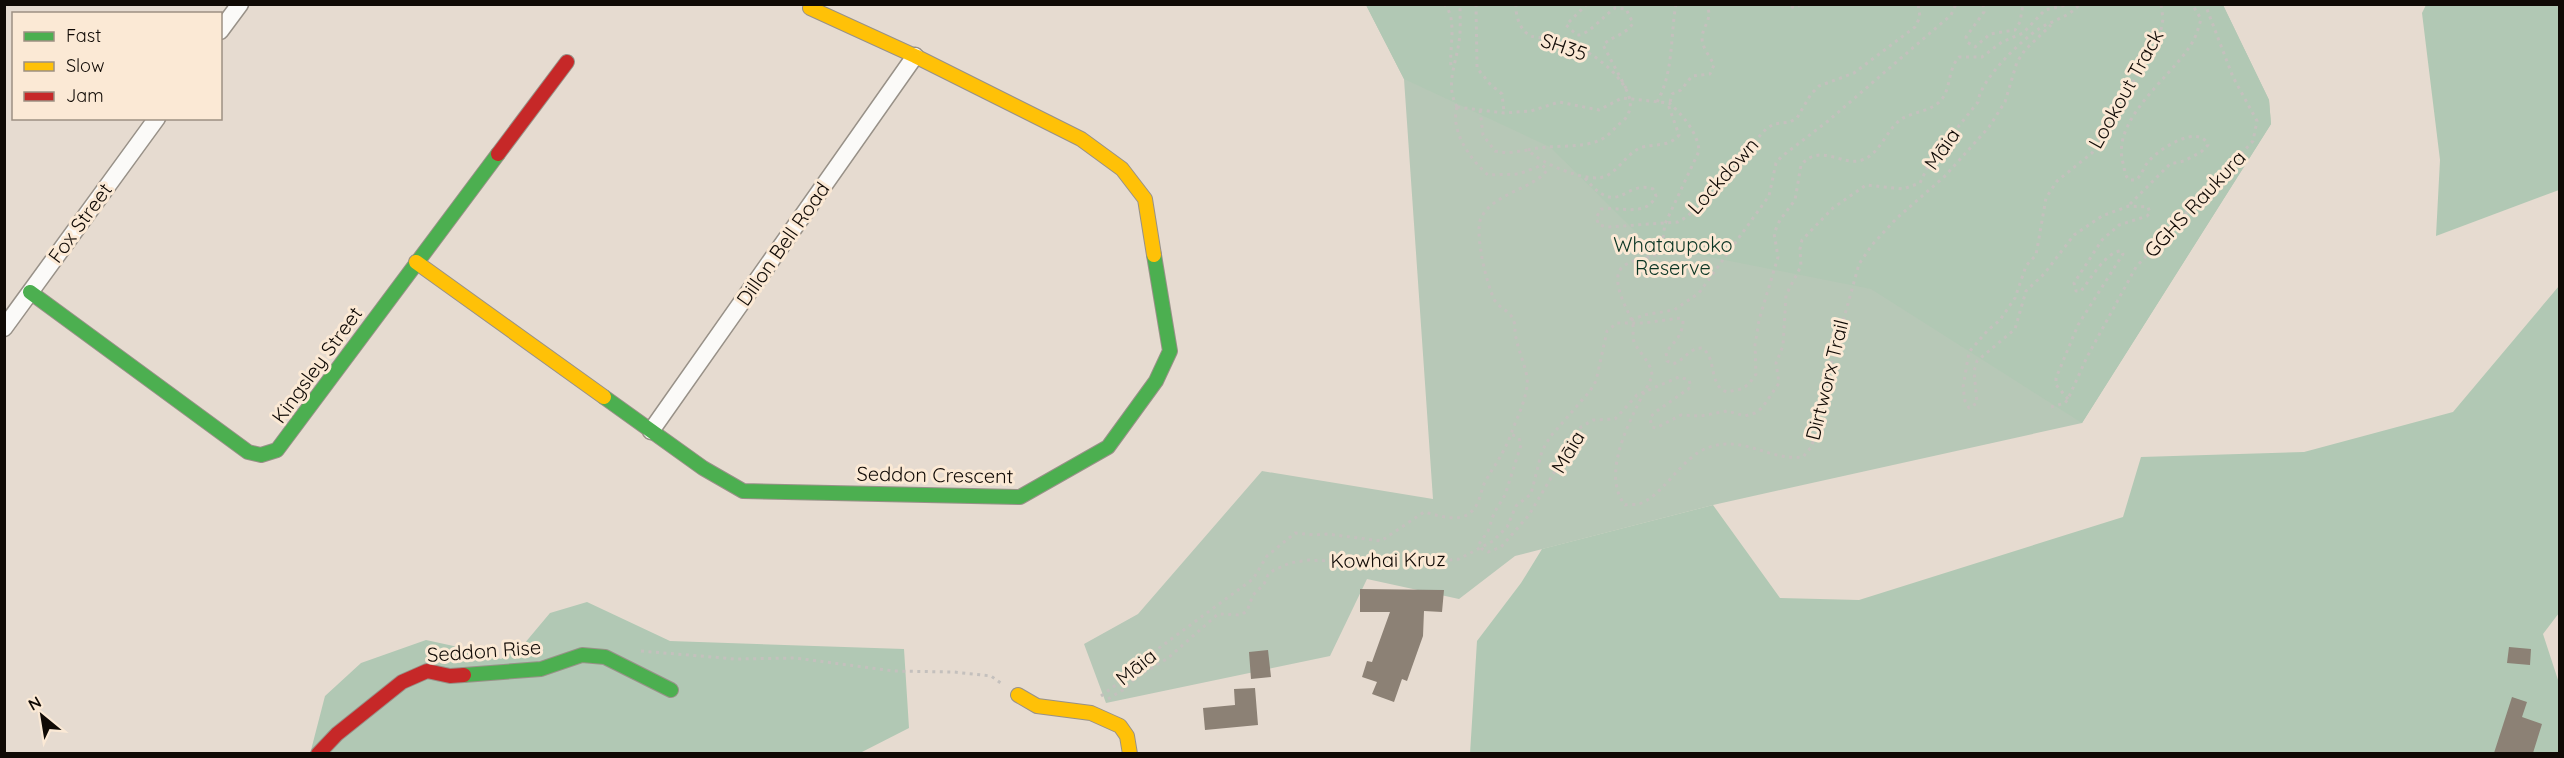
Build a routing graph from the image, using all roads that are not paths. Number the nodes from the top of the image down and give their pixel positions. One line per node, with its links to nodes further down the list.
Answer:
1 (240, 4): 3 (street)
2 (810, 8): 4 (street, Seddon Crescent)
3 (222, 28)
4 (915, 56): 10 (street, Dillon Bell Road); 10 (street, Seddon Crescent)
5 (567, 62): 7 (street, Kingsley Street)
6 (156, 120): 8 (street, Fox Street)
7 (416, 262): 8 (street, Kingsley Street); 10 (street, Seddon Crescent)
8 (30, 292): 9 (street, Fox Street)
9 (4, 328)
10 (651, 432)
11 (670, 690): 13 (street, Seddon Rise)
12 (1018, 695): 14 (street)
13 (318, 753)
14 (1130, 753)

